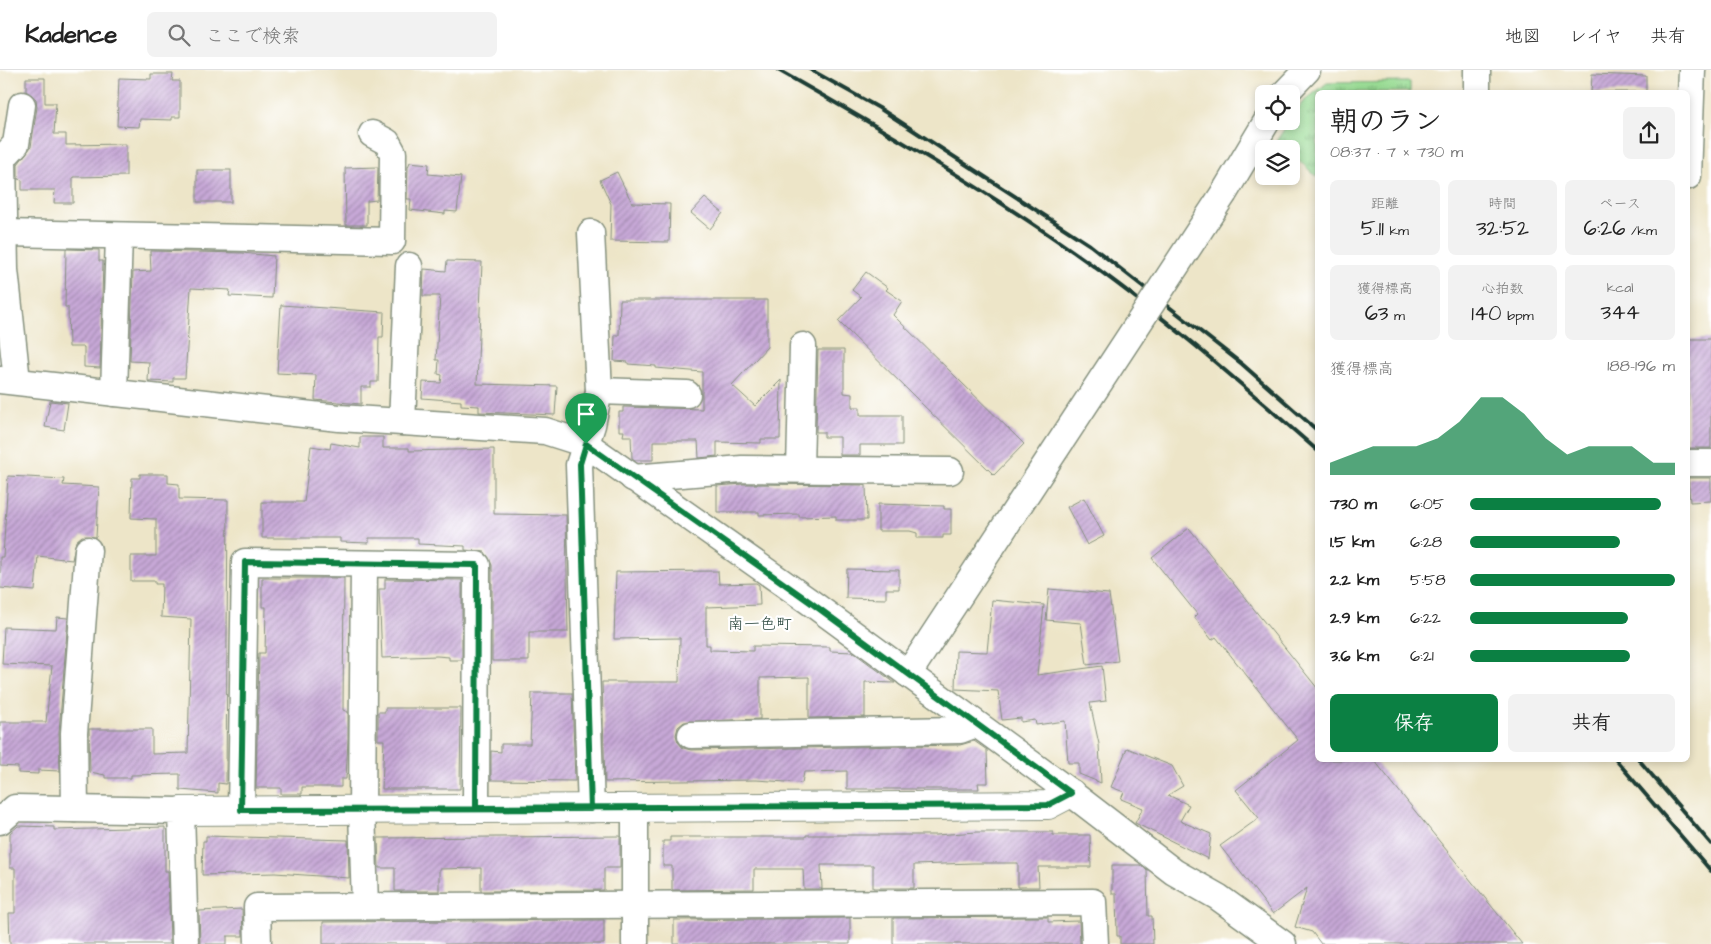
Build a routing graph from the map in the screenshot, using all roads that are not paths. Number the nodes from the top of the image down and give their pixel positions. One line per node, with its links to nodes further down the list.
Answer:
1 (1308, 70): 4 (street)
2 (1477, 70): 5 (street)
3 (1692, 70): 7 (street)
4 (1293, 85)
5 (1477, 90)
6 (22, 105): 10 (street)
7 (1690, 123)
8 (1262, 130): 28 (street, bridge)
9 (372, 134): 12 (street)
10 (4, 233): 12 (street); 15 (street)
11 (591, 233): 16 (street)
12 (119, 236): 17 (street)
13 (409, 266): 19 (street)
14 (803, 346): 23 (street)
15 (8, 381): 17 (street)
16 (599, 391): 18 (street); 20 (street)
17 (114, 393): 19 (street)
18 (687, 394)
19 (402, 422): 20 (street)
20 (586, 444): 25 (street); 36 (street)
21 (1690, 462): 22 (street)
22 (1711, 463)
23 (800, 469): 24 (street); 25 (street)
24 (950, 471)
25 (633, 478): 28 (street)
26 (88, 550): 35 (street)
27 (364, 564): 33 (street); 37 (street); 38 (street)
28 (908, 674): 29 (street)
29 (976, 724): 30 (street); 31 (street)
30 (691, 735)
31 (1071, 793): 34 (street); 46 (street)
32 (5, 807): 35 (street)
33 (476, 808): 36 (street); 38 (street)
34 (635, 808): 36 (street); 40 (street)
35 (75, 809): 39 (street)
36 (591, 809)
37 (241, 810): 38 (street); 39 (street)
38 (362, 810): 41 (street)
39 (181, 811): 42 (street)
40 (635, 903): 41 (street); 44 (street); 45 (street)
41 (365, 906): 43 (street)
42 (185, 944)
43 (258, 944)
44 (635, 944)
45 (1094, 944)
46 (1283, 944)

